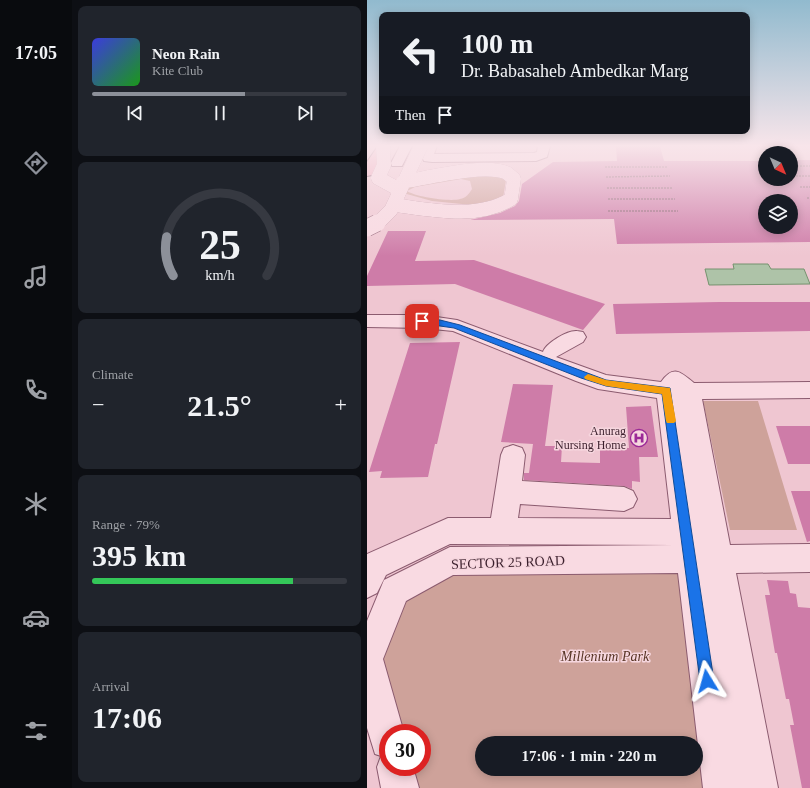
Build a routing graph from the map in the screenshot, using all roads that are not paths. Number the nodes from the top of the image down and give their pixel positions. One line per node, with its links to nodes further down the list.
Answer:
1 (392, 183): 5 (street, bridge)
2 (403, 183): 5 (street, bridge)
3 (414, 183): 5 (street, bridge)
4 (514, 183): 6 (street, bridge)
5 (401, 186): 6 (street, bridge)
6 (395, 205): 7 (street, bridge)
7 (367, 228)
8 (367, 313): 11 (street)
9 (367, 321): 11 (street)
10 (810, 378): 11 (street)
11 (677, 387): 12 (street); 17 (street)
12 (810, 390)
13 (513, 455): 14 (street)
14 (508, 492): 15 (street); 16 (street)
15 (625, 499)
16 (503, 531): 17 (street); 19 (street)
17 (702, 546): 18 (street); 20 (street, SECTOR 25 ROAD); 24 (street); 25 (street)
18 (810, 558)
19 (367, 584)
20 (374, 626): 21 (street, SECTOR 25 ROAD)
21 (384, 724)
22 (397, 776): 23 (street)
23 (400, 788)
24 (722, 788)
25 (759, 788)

